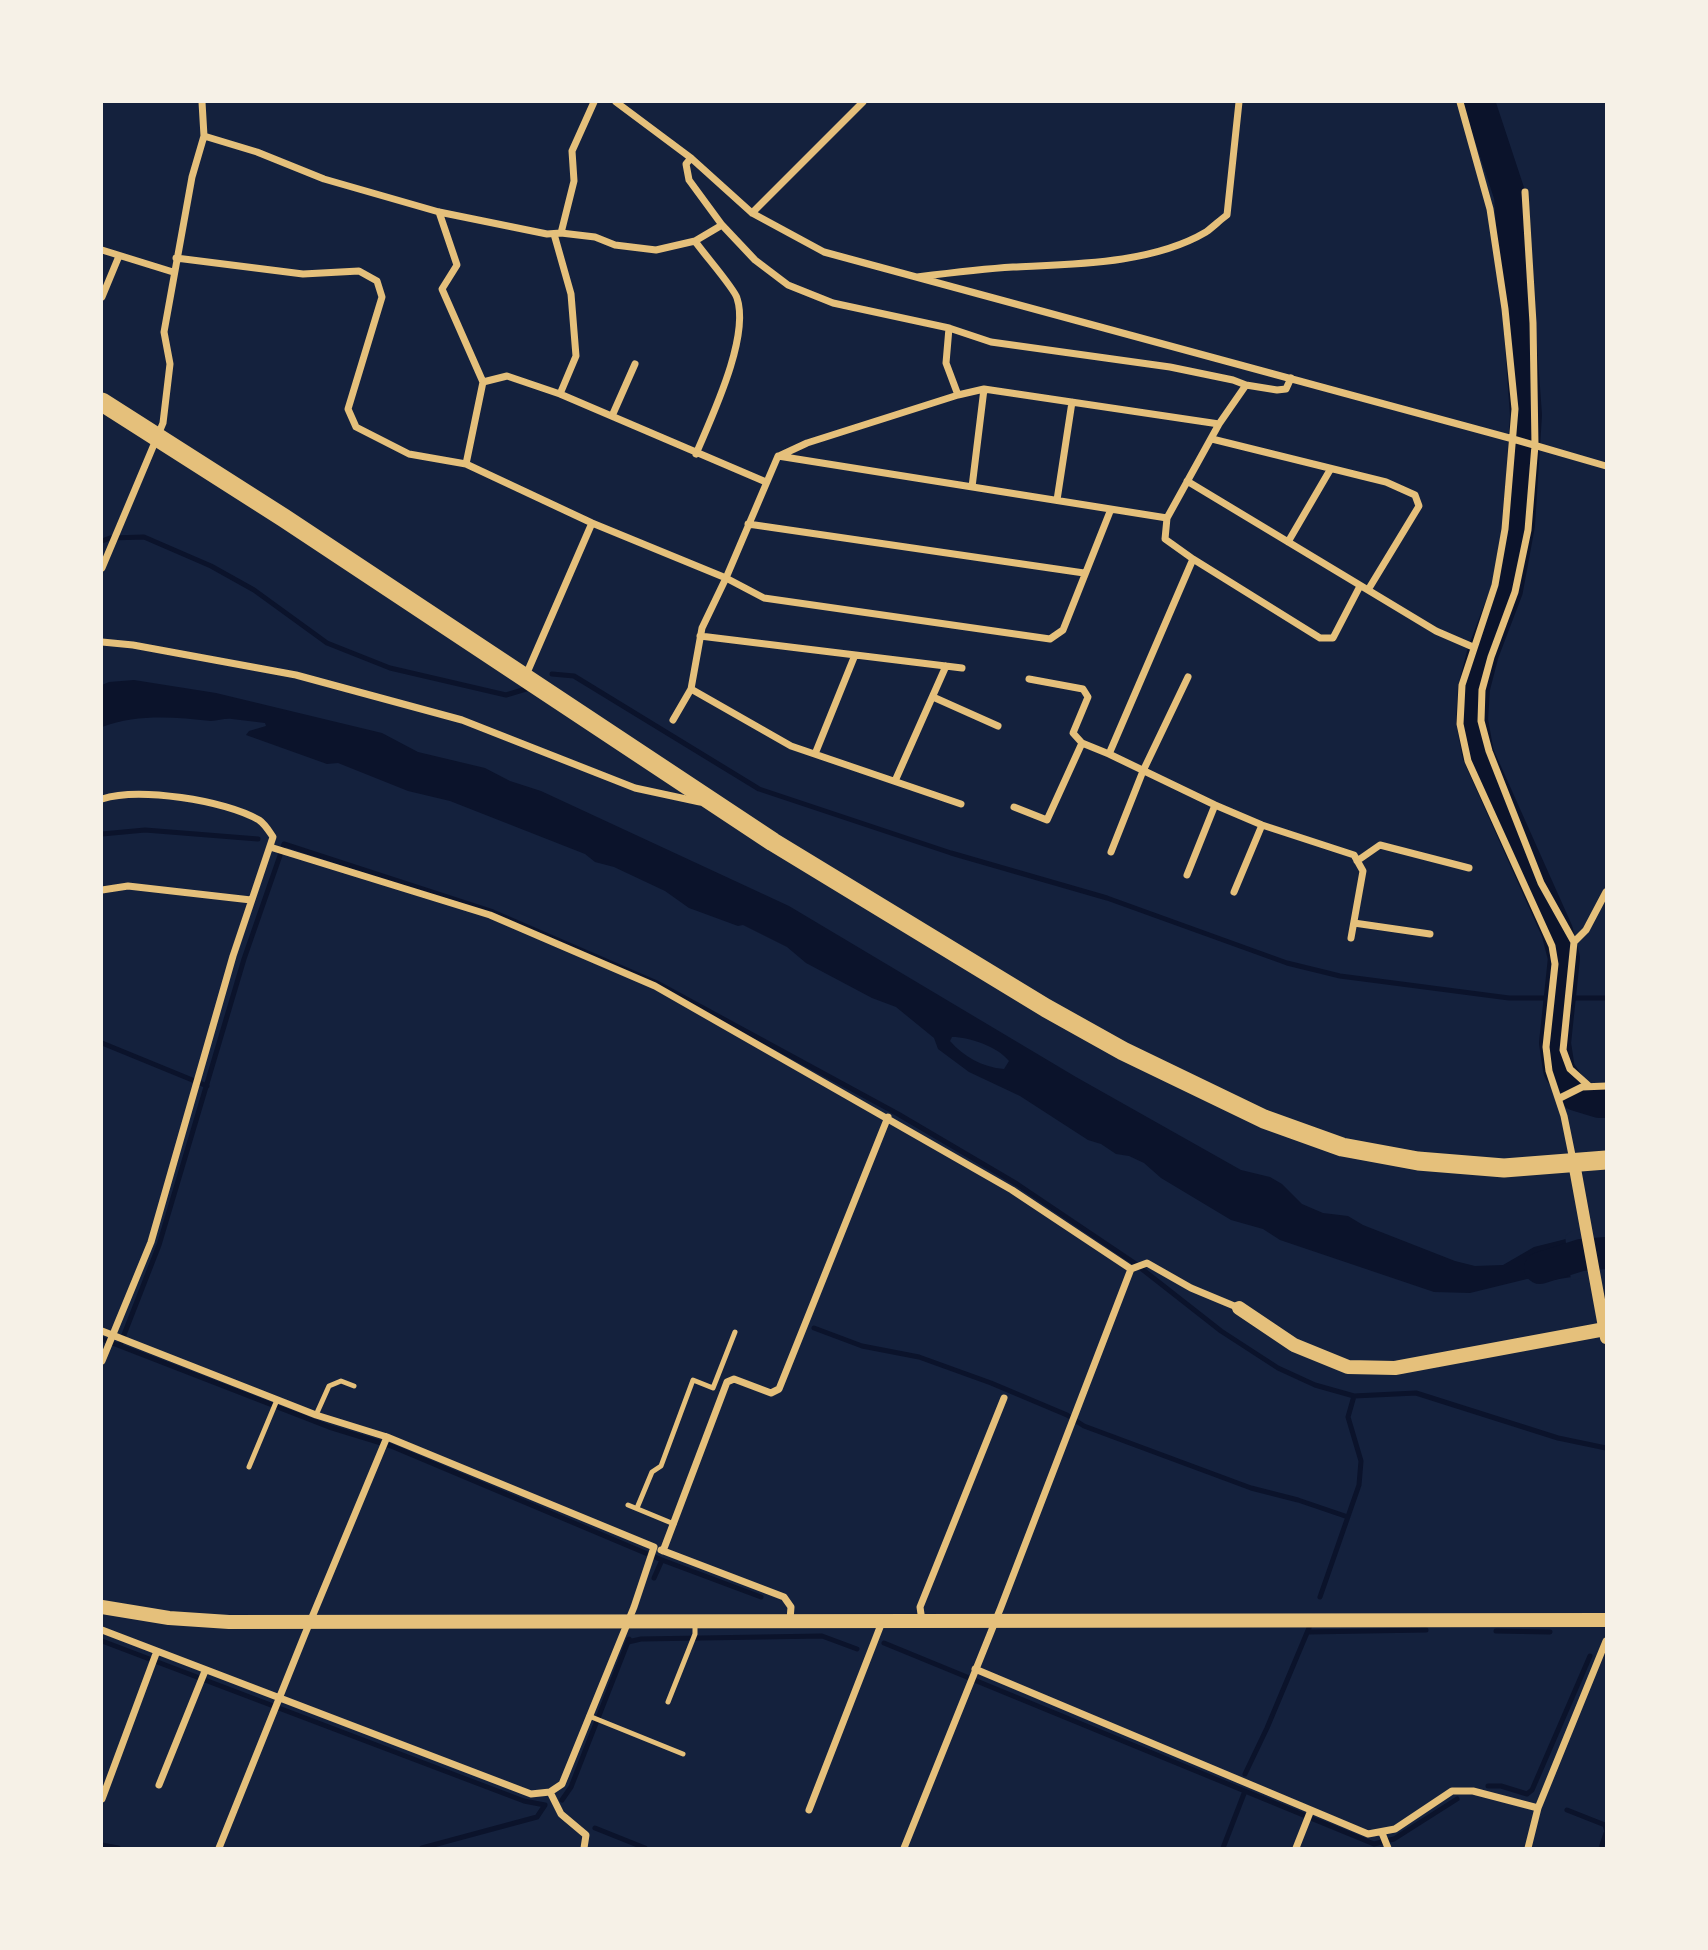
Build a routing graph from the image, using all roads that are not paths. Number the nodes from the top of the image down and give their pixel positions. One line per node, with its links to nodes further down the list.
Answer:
1 (202, 102): 7 (street)
2 (594, 102): 13 (street)
3 (616, 102): 8 (street)
4 (863, 102): 11 (street)
5 (1239, 102): 19 (street)
6 (1460, 102): 35 (street)
7 (204, 136): 10 (street); 17 (street)
8 (691, 158): 11 (street); 12 (street)
9 (1525, 192): 36 (street)
10 (439, 212): 13 (street); 24 (street)
11 (752, 213): 19 (street)
12 (722, 225): 14 (street); 21 (street)
13 (557, 233): 14 (street); 27 (street)
14 (695, 241): 37 (street)
15 (102, 250): 16 (street)
16 (119, 256): 18 (street); 20 (street)
17 (176, 258): 18 (street); 39 (street)
18 (173, 272): 33 (street)
19 (913, 277): 23 (street)
20 (102, 298)
21 (949, 328): 25 (street); 28 (street)
22 (635, 364): 31 (street)
23 (1292, 378): 25 (street); 35 (street)
24 (483, 382): 27 (street); 39 (street)
25 (1246, 385): 32 (street)
26 (984, 389): 28 (street); 30 (street); 44 (street)
27 (560, 394): 31 (street)
28 (958, 395): 38 (street)
29 (102, 402): 33 (highway)
30 (1072, 402): 32 (street); 45 (street)
31 (612, 416): 37 (street)
32 (1219, 424): 34 (street)
33 (158, 438): 52 (street); 64 (highway)
34 (1212, 439): 41 (street); 42 (street)
35 (1516, 439): 36 (street); 59 (street)
36 (1533, 444): 40 (street); 93 (street)
37 (696, 454): 43 (street)
38 (778, 456): 43 (street); 44 (street)
39 (466, 464): 48 (street)
40 (1606, 466)
41 (1330, 470): 50 (street); 56 (street)
42 (1187, 481): 47 (street); 50 (street)
43 (766, 482): 49 (street)
44 (972, 487): 45 (street)
45 (1057, 500): 46 (street)
46 (1111, 509): 47 (street); 53 (street)
47 (1167, 518): 51 (street)
48 (592, 523): 54 (street); 64 (street)
49 (748, 524): 53 (street); 54 (street)
50 (1288, 542): 55 (street)
51 (1193, 559): 55 (street); 72 (street)
52 (102, 568)
53 (1084, 573): 54 (street)
54 (726, 578): 57 (street)
55 (1360, 586): 56 (street)
56 (1368, 590): 59 (street)
57 (700, 636): 60 (street); 66 (street)
58 (102, 642): 78 (street)
59 (1473, 647): 96 (street)
60 (855, 655): 61 (street); 71 (street)
61 (946, 666): 62 (street); 67 (street)
62 (962, 668)
63 (1188, 677): 73 (street)
64 (525, 679): 78 (highway)
65 (1029, 679): 70 (street)
66 (691, 689): 68 (street); 71 (street)
67 (933, 697): 69 (street); 74 (street)
68 (673, 720)
69 (998, 726)
70 (1082, 743): 72 (street); 79 (street)
71 (815, 754): 74 (street)
72 (1109, 754): 73 (street)
73 (1143, 771): 77 (street); 82 (street)
74 (895, 782): 76 (street)
75 (102, 799): 81 (street)
76 (961, 804)
77 (1215, 805): 80 (street); 85 (street)
78 (718, 806): 99 (highway)
79 (1014, 807)
80 (1262, 825): 83 (street); 87 (street)
81 (277, 850): 89 (street); 97 (street)
82 (1111, 852)
83 (1357, 861): 84 (street); 90 (street)
84 (1469, 868)
85 (1187, 875)
86 (102, 890): 89 (street)
87 (1234, 892)
88 (1606, 892): 93 (street)
89 (251, 900): 105 (street)
90 (1354, 923): 91 (street); 92 (street)
91 (1430, 934)
92 (1351, 938)
93 (1574, 943): 95 (street)
94 (1606, 1086): 95 (street)
95 (1585, 1087): 96 (street)
96 (1563, 1097): 99 (street)
97 (888, 1117): 100 (street); 115 (street)
98 (1606, 1160): 99 (highway)
99 (1574, 1163): 102 (street)
100 (1133, 1269): 101 (street); 125 (street)
101 (1239, 1308): 102 (main road)
102 (1605, 1330)
103 (102, 1331): 105 (street)
104 (736, 1332): 114 (lane)
105 (115, 1340): 106 (street); 109 (street)
106 (102, 1361)
107 (354, 1386): 110 (lane)
108 (1004, 1398): 124 (street)
109 (277, 1400): 110 (street); 112 (lane)
110 (316, 1415): 111 (street)
111 (385, 1442): 117 (street); 126 (street)
112 (249, 1467)
113 (628, 1504): 114 (lane)
114 (637, 1508): 115 (lane)
115 (674, 1524): 116 (street)
116 (663, 1551): 117 (street); 121 (street)
117 (652, 1552): 119 (street)
118 (102, 1607): 126 (main road)
119 (628, 1620): 120 (main road); 126 (main road); 134 (street)
120 (695, 1620): 121 (main road); 132 (lane)
121 (790, 1620): 123 (main road)
122 (1606, 1620): 125 (main road)
123 (882, 1621): 124 (main road); 140 (street)
124 (922, 1621): 125 (main road)
125 (994, 1621): 130 (street)
126 (310, 1622): 133 (street)
127 (102, 1630): 129 (street)
128 (1606, 1641): 139 (street)
129 (154, 1658): 131 (street); 138 (street)
130 (974, 1671): 141 (street); 146 (street)
131 (204, 1673): 133 (street); 136 (street)
132 (668, 1702)
133 (276, 1705): 137 (street); 144 (street)
134 (589, 1716): 135 (lane); 137 (street)
135 (682, 1754)
136 (159, 1786)
137 (550, 1792): 145 (street)
138 (102, 1799)
139 (1538, 1808): 142 (street); 148 (street)
140 (809, 1810)
141 (1310, 1812): 142 (street); 147 (street)
142 (1383, 1836): 143 (street)
143 (1388, 1848)
144 (219, 1849)
145 (584, 1849)
146 (904, 1849)
147 (1296, 1849)
148 (1528, 1849)

